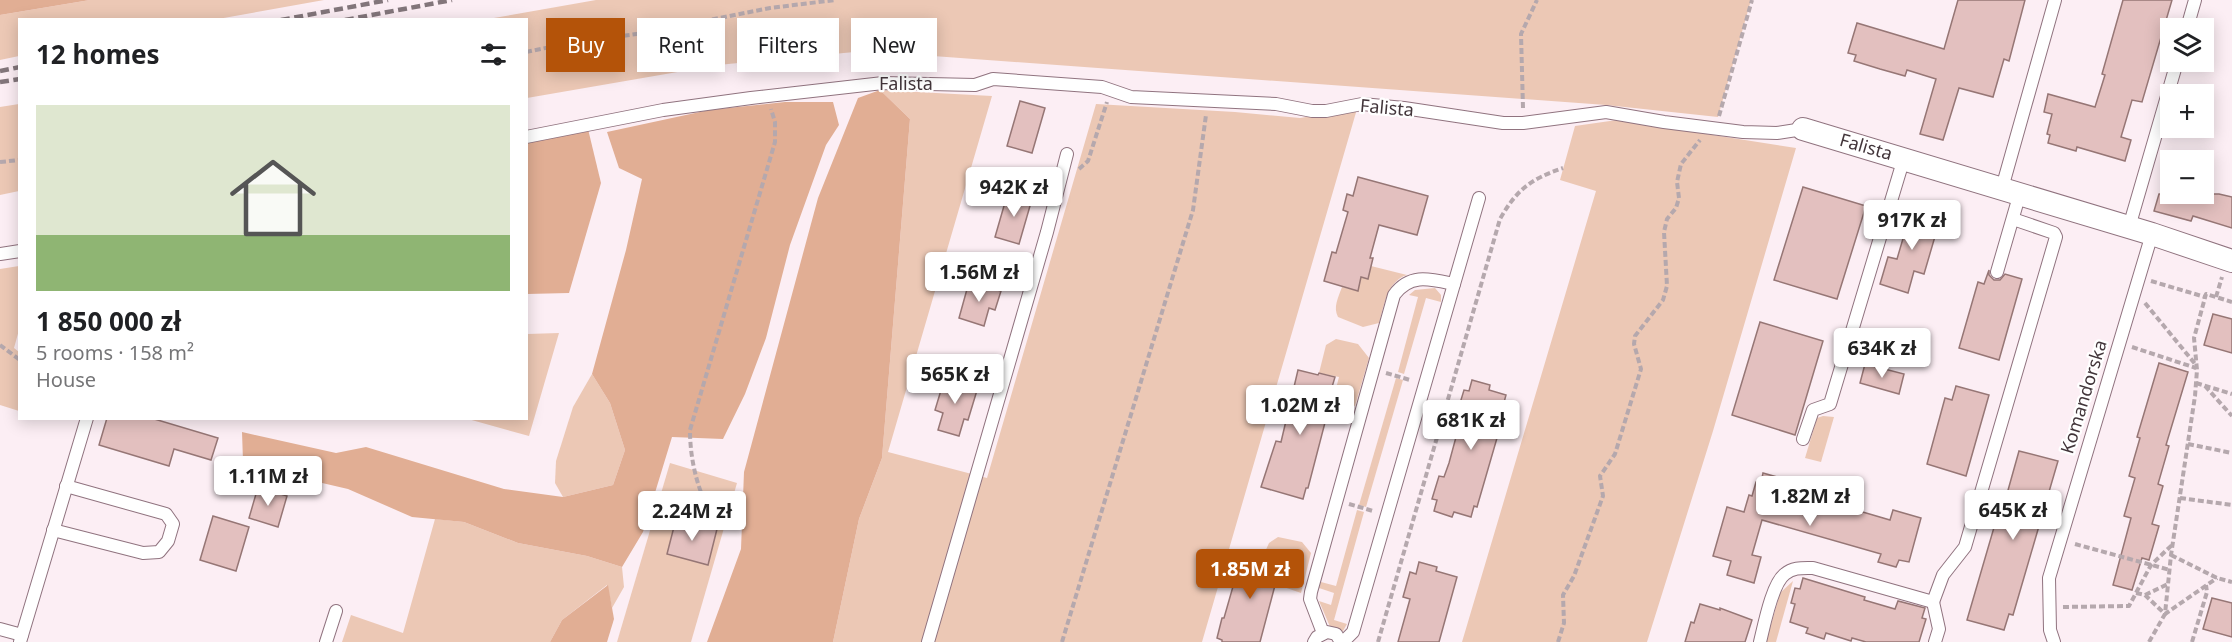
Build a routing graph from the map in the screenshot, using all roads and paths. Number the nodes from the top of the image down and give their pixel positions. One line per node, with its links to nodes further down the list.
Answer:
1 (835, 0): 6 (path)
2 (1537, 0): 13 (path)
3 (1752, 0): 15 (path)
4 (2055, 0): 23 (lane)
5 (2195, 0): 7 (lane)
6 (826, 1): 8 (path)
7 (2190, 18)
8 (528, 52)
9 (2174, 72): 26 (lane)
10 (1111, 90): 11 (lane, Falista); 12 (lane, Falista); 22 (path)
11 (758, 97): 16 (lane, Falista); 52 (path)
12 (1208, 102): 13 (lane, Falista); 74 (path)
13 (1523, 123): 15 (lane, Falista)
14 (1803, 129): 15 (lane, Falista); 18 (street, Falista)
15 (1713, 130): 77 (path)
16 (528, 137)
17 (1066, 154): 22 (lane)
18 (1904, 158): 23 (street, Falista); 46 (lane)
19 (18, 160): 20 (path)
20 (0, 162)
21 (1563, 168): 76 (path)
22 (1061, 174): 73 (lane)
23 (2011, 191): 25 (lane); 26 (street, Falista)
24 (1479, 198): 33 (lane)
25 (2013, 219): 31 (lane); 65 (lane)
26 (2129, 227): 27 (street, Falista)
27 (2152, 234): 30 (street, Falista); 32 (lane, Komandorska)
28 (18, 251): 29 (lane)
29 (0, 254)
30 (2232, 261)
31 (1997, 272)
32 (2140, 278): 34 (lane, Komandorska); 35 (path)
33 (1454, 284): 70 (lane); 75 (lane)
34 (2135, 291): 37 (lane, Komandorska); 40 (path)
35 (2205, 297): 36 (path); 40 (path)
36 (2232, 302)
37 (2120, 343): 40 (path); 54 (lane, Komandorska)
38 (0, 345): 39 (path)
39 (18, 358)
40 (2196, 366): 41 (path)
41 (2196, 383): 42 (path); 47 (path)
42 (2205, 386): 43 (path); 44 (path)
43 (2232, 394)
44 (2232, 416)
45 (86, 420): 49 (lane)
46 (1803, 439)
47 (2188, 444): 48 (path); 50 (path)
48 (2232, 453)
49 (66, 486): 53 (lane); 53 (lane)
50 (2180, 498): 51 (path); 55 (path)
51 (2232, 505)
52 (706, 517)
53 (53, 530): 71 (lane)
54 (2060, 540): 57 (path); 66 (lane, Komandorska)
55 (2173, 543): 56 (path); 57 (path)
56 (2171, 555): 58 (path); 59 (path)
57 (2151, 565): 58 (path); 63 (path)
58 (2170, 570): 61 (path)
59 (2217, 578): 60 (path); 62 (path)
60 (2232, 582)
61 (2168, 584): 64 (path); 68 (path)
62 (2206, 585): 68 (path); 82 (path)
63 (2136, 593): 64 (path); 66 (path)
64 (2145, 595): 68 (path)
65 (1933, 602): 78 (lane); 79 (lane)
66 (2049, 605): 80 (lane, Komandorska)
67 (336, 611): 72 (lane)
68 (2165, 614): 81 (path)
69 (0, 629): 71 (lane)
70 (1319, 637): 75 (lane)
71 (21, 638)
72 (326, 642)
73 (928, 642)
74 (1062, 642)
75 (1342, 642)
76 (1378, 642)
77 (1558, 642)
78 (1760, 642)
79 (1935, 642)
80 (2054, 642)
81 (2149, 642)
82 (2192, 642)

